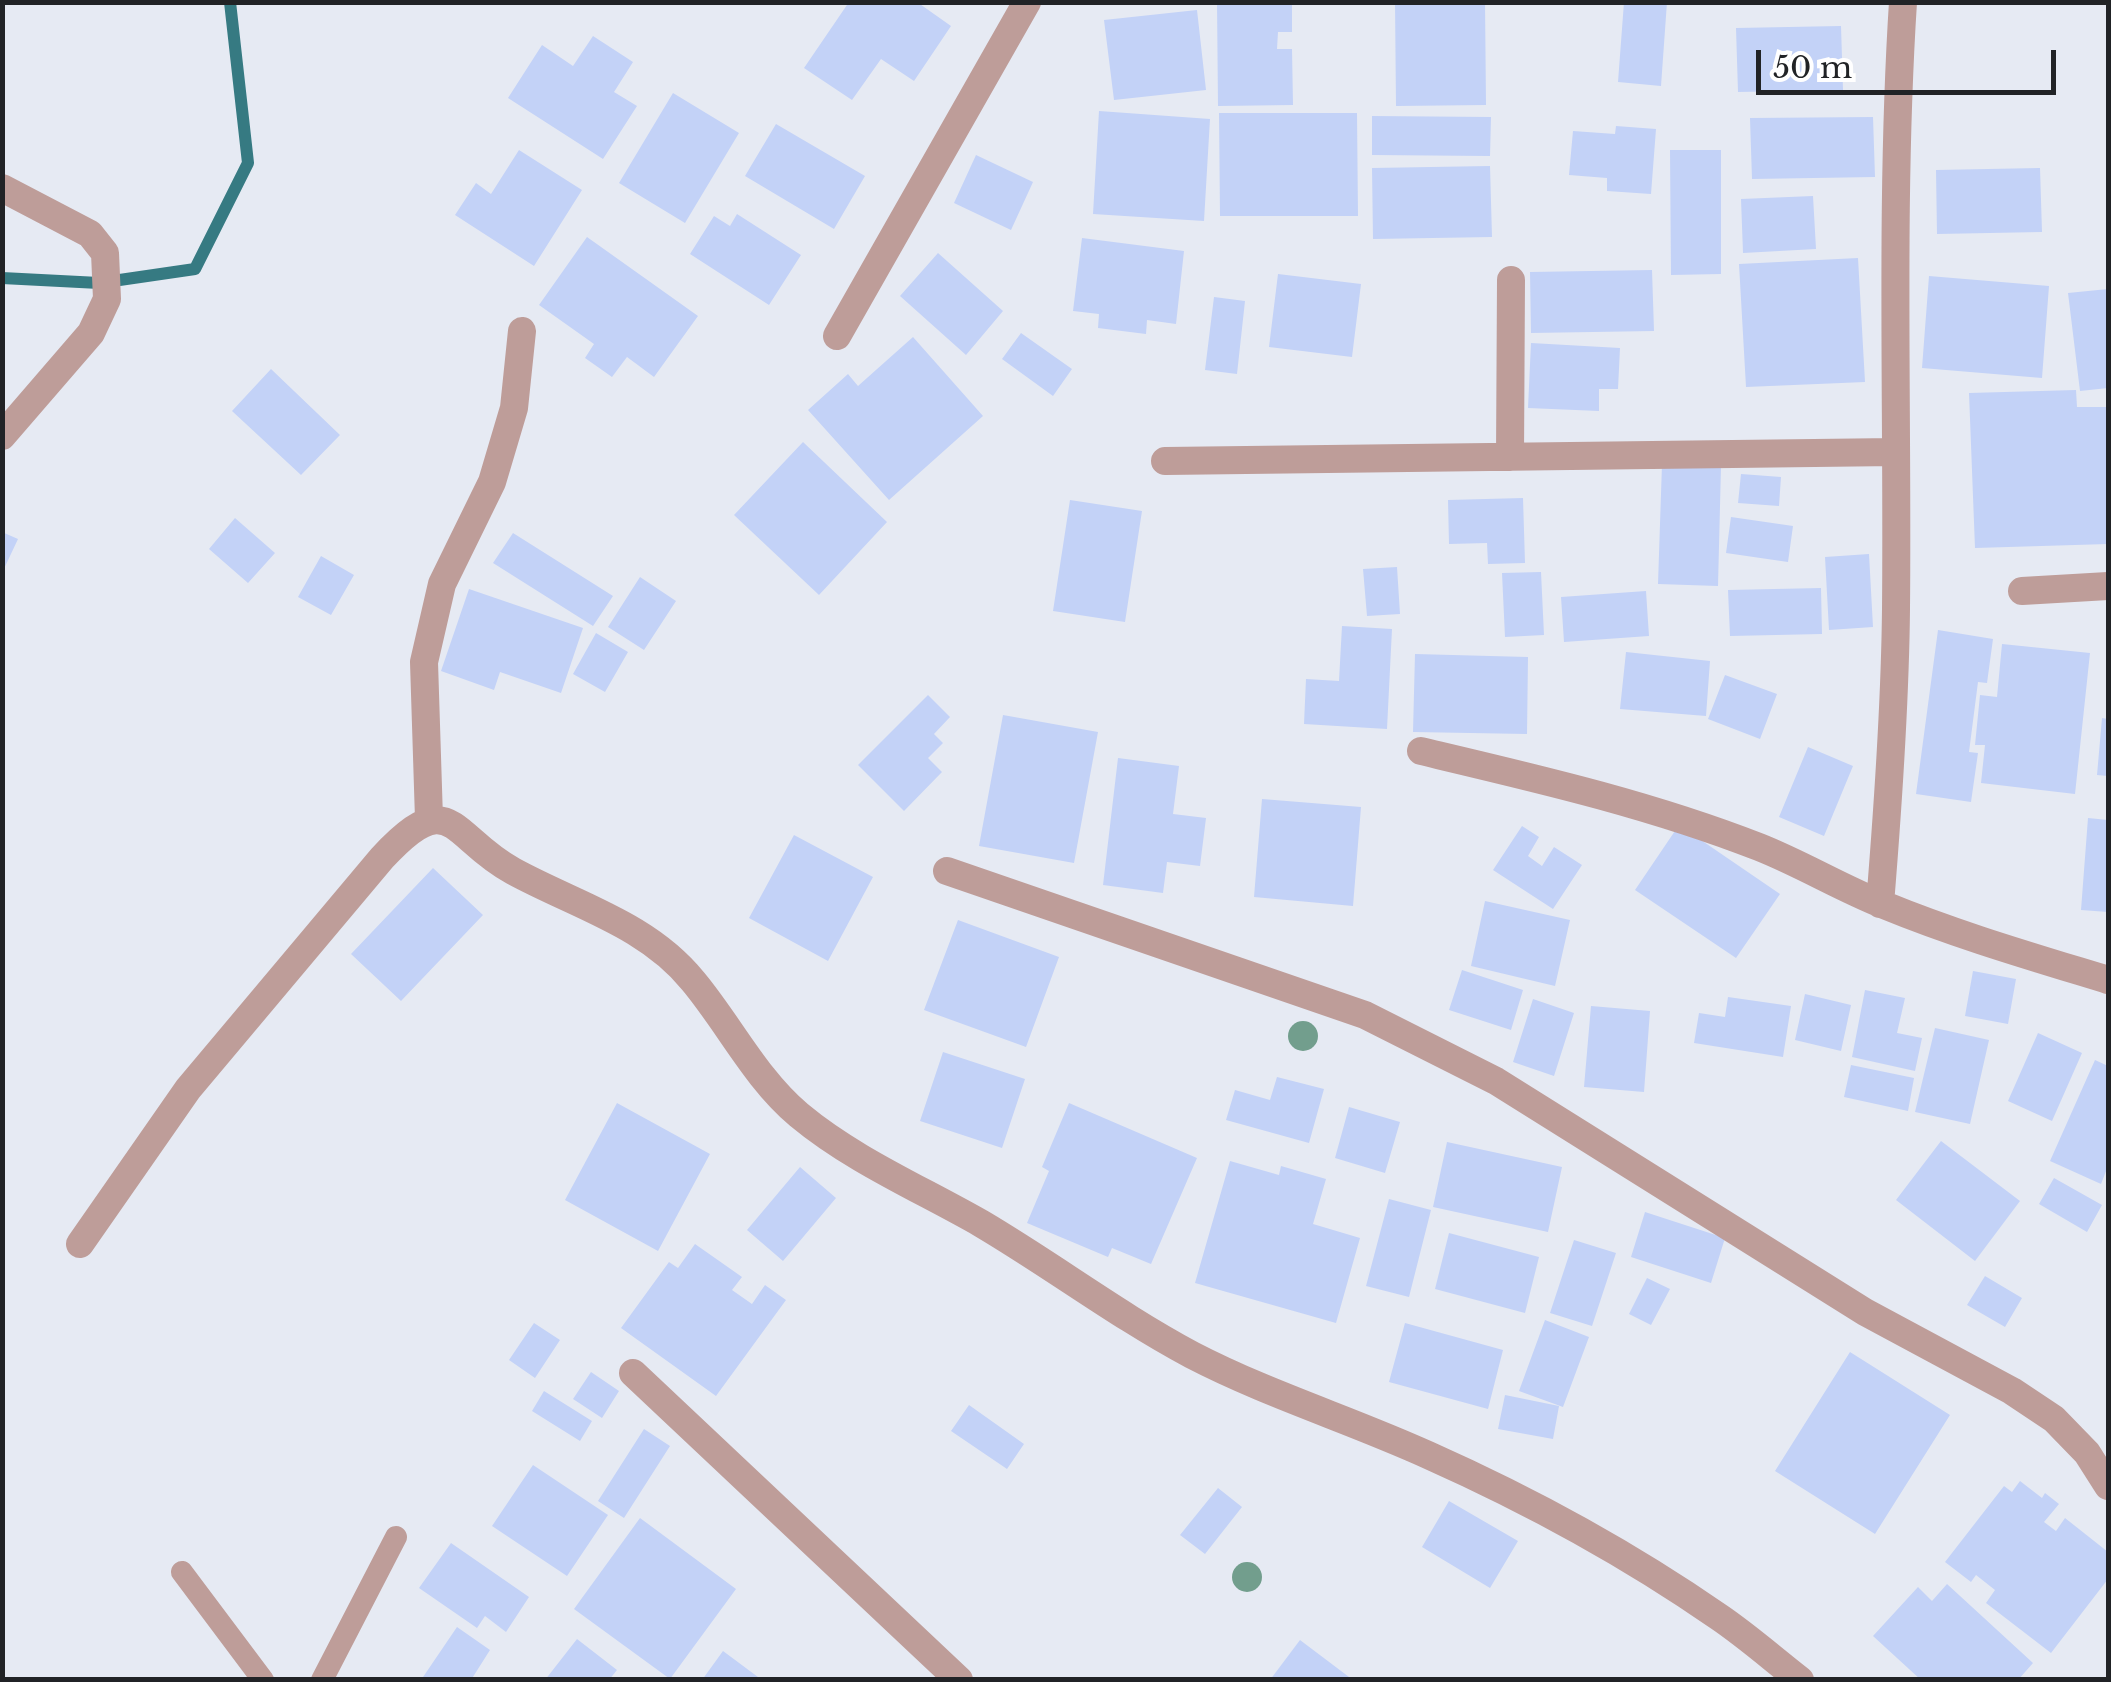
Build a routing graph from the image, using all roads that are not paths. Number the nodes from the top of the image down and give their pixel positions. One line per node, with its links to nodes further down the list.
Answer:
1 (1027, 2): 6 (street)
2 (1902, 2): 8 (street)
3 (2, 188): 7 (street)
4 (1511, 280): 9 (street)
5 (522, 331): 14 (street)
6 (837, 336)
7 (2, 436)
8 (1895, 452): 9 (street); 16 (street)
9 (1510, 457): 10 (street)
10 (1165, 461)
11 (2108, 586): 12 (street)
12 (2022, 591)
13 (1421, 751): 16 (street)
14 (429, 819): 18 (street); 26 (street)
15 (947, 871): 20 (street)
16 (1880, 904): 17 (street)
17 (2108, 980)
18 (80, 1244)
19 (633, 1373): 25 (street)
20 (2108, 1486)
21 (396, 1537): 24 (lane)
22 (182, 1572): 23 (lane)
23 (263, 1680)
24 (322, 1680)
25 (959, 1680)
26 (1800, 1680)

